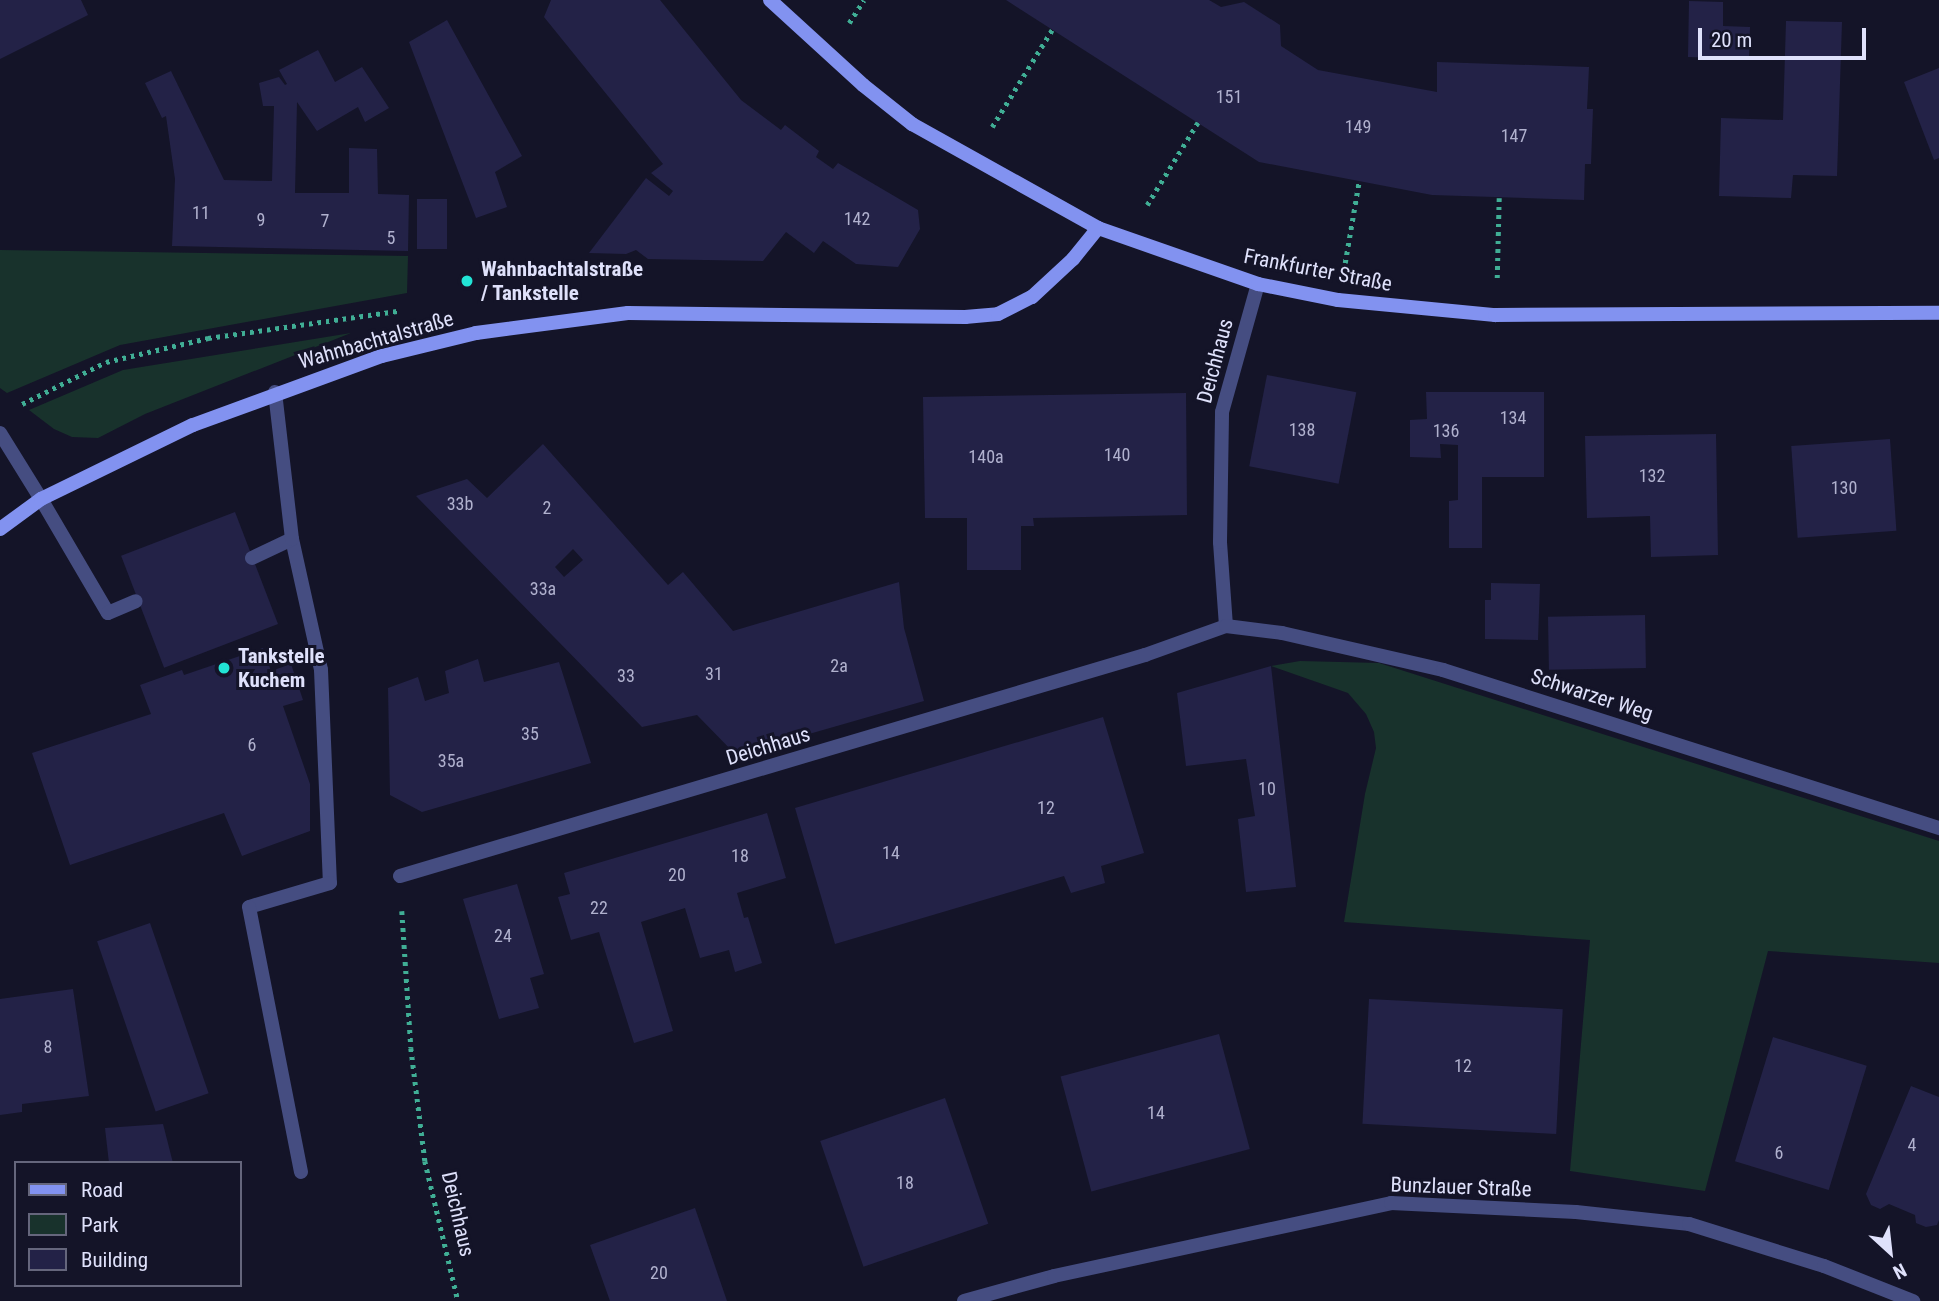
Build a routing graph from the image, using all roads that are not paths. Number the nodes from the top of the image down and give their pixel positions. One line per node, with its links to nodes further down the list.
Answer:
1 (770, 0): 2 (main road, Frankfurter Straße)
2 (1098, 228): 3 (main road, Frankfurter Straße); 5 (main road, Wahnbachtalstraße)
3 (1258, 284): 4 (main road, Frankfurter Straße); 12 (street, Deichhaus)
4 (1939, 313)
5 (275, 392): 7 (main road, Wahnbachtalstraße); 9 (street)
6 (0, 433): 7 (street)
7 (41, 499): 8 (main road, Wahnbachtalstraße); 11 (street)
8 (0, 529)
9 (292, 539): 10 (street); 15 (street)
10 (252, 558)
11 (136, 601)
12 (1226, 626): 13 (street, Schwarzer Weg); 14 (street, Deichhaus)
13 (1939, 828)
14 (400, 876)
15 (302, 1172)
16 (964, 1301): 17 (street, Bunzlauer Straße)
17 (1913, 1301)

